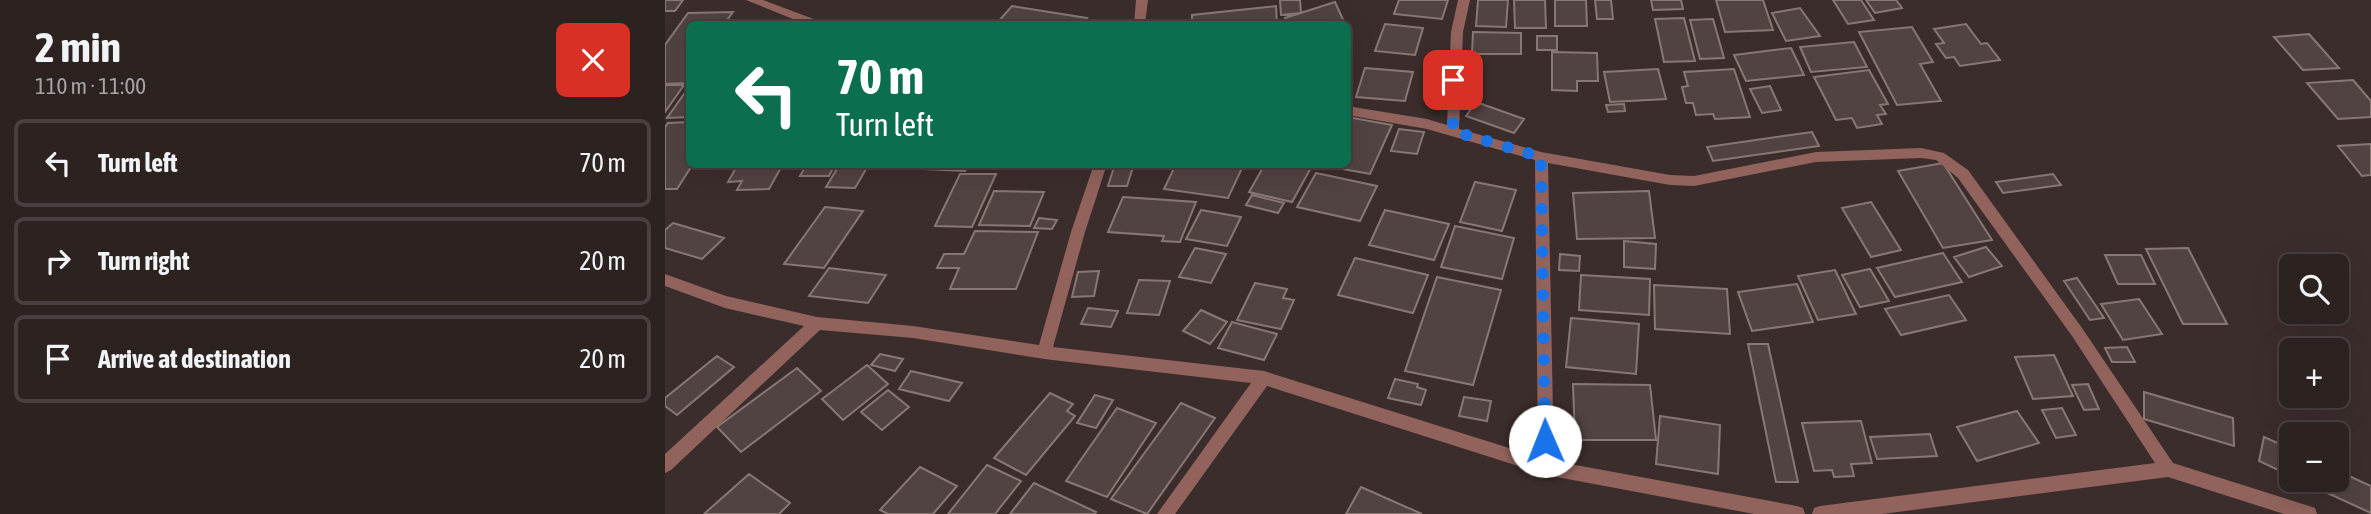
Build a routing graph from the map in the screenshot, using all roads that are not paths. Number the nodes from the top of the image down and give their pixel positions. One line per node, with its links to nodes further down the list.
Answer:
1 (751, 0): 4 (street)
2 (1142, 0): 5 (street)
3 (1464, 0): 7 (street)
4 (807, 21)
5 (1140, 21)
6 (1351, 111): 7 (street)
7 (1453, 131): 8 (street)
8 (1541, 157): 15 (street); 16 (street)
9 (1100, 168): 12 (street)
10 (665, 280): 11 (street)
11 (817, 323): 12 (street); 14 (street)
12 (1044, 352): 13 (street)
13 (1264, 378): 15 (street); 17 (street)
14 (665, 465)
15 (1546, 467): 18 (street)
16 (2168, 470): 19 (street); 20 (street)
17 (1165, 514)
18 (1797, 514)
19 (1820, 514)
20 (2309, 514)

